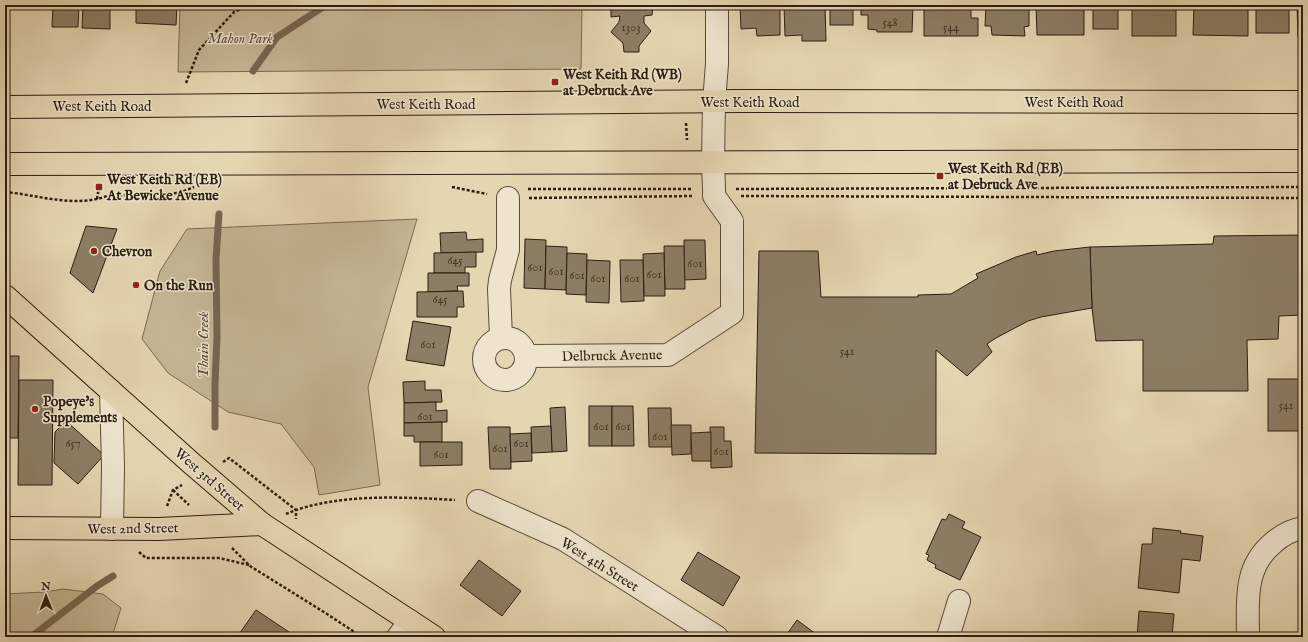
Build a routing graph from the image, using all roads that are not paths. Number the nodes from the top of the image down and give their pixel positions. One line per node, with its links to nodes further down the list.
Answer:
1 (717, 5): 2 (street)
2 (714, 102): 3 (main road, West Keith Road); 4 (main road, West Keith Road); 6 (street)
3 (1303, 102)
4 (5, 107)
5 (1303, 161): 6 (main road)
6 (712, 162): 7 (main road); 11 (street, Delbruck Avenue)
7 (5, 164)
8 (508, 198): 10 (street)
9 (5, 296): 12 (main road, West 3rd Street)
10 (501, 338): 11 (street); 11 (street)
11 (526, 356)
12 (111, 391): 14 (main road, West 3rd Street); 17 (street)
13 (478, 501): 21 (street, West 4th Street)
14 (262, 524): 17 (main road, West 2nd Street); 19 (main road, West 3rd Street)
15 (5, 528): 17 (main road, West 2nd Street)
16 (1303, 528): 23 (street)
17 (112, 529)
18 (959, 601): 22 (street)
19 (404, 629): 20 (main road, West 3rd Street)
20 (434, 637)
21 (717, 637)
22 (948, 637)
23 (1248, 637)

